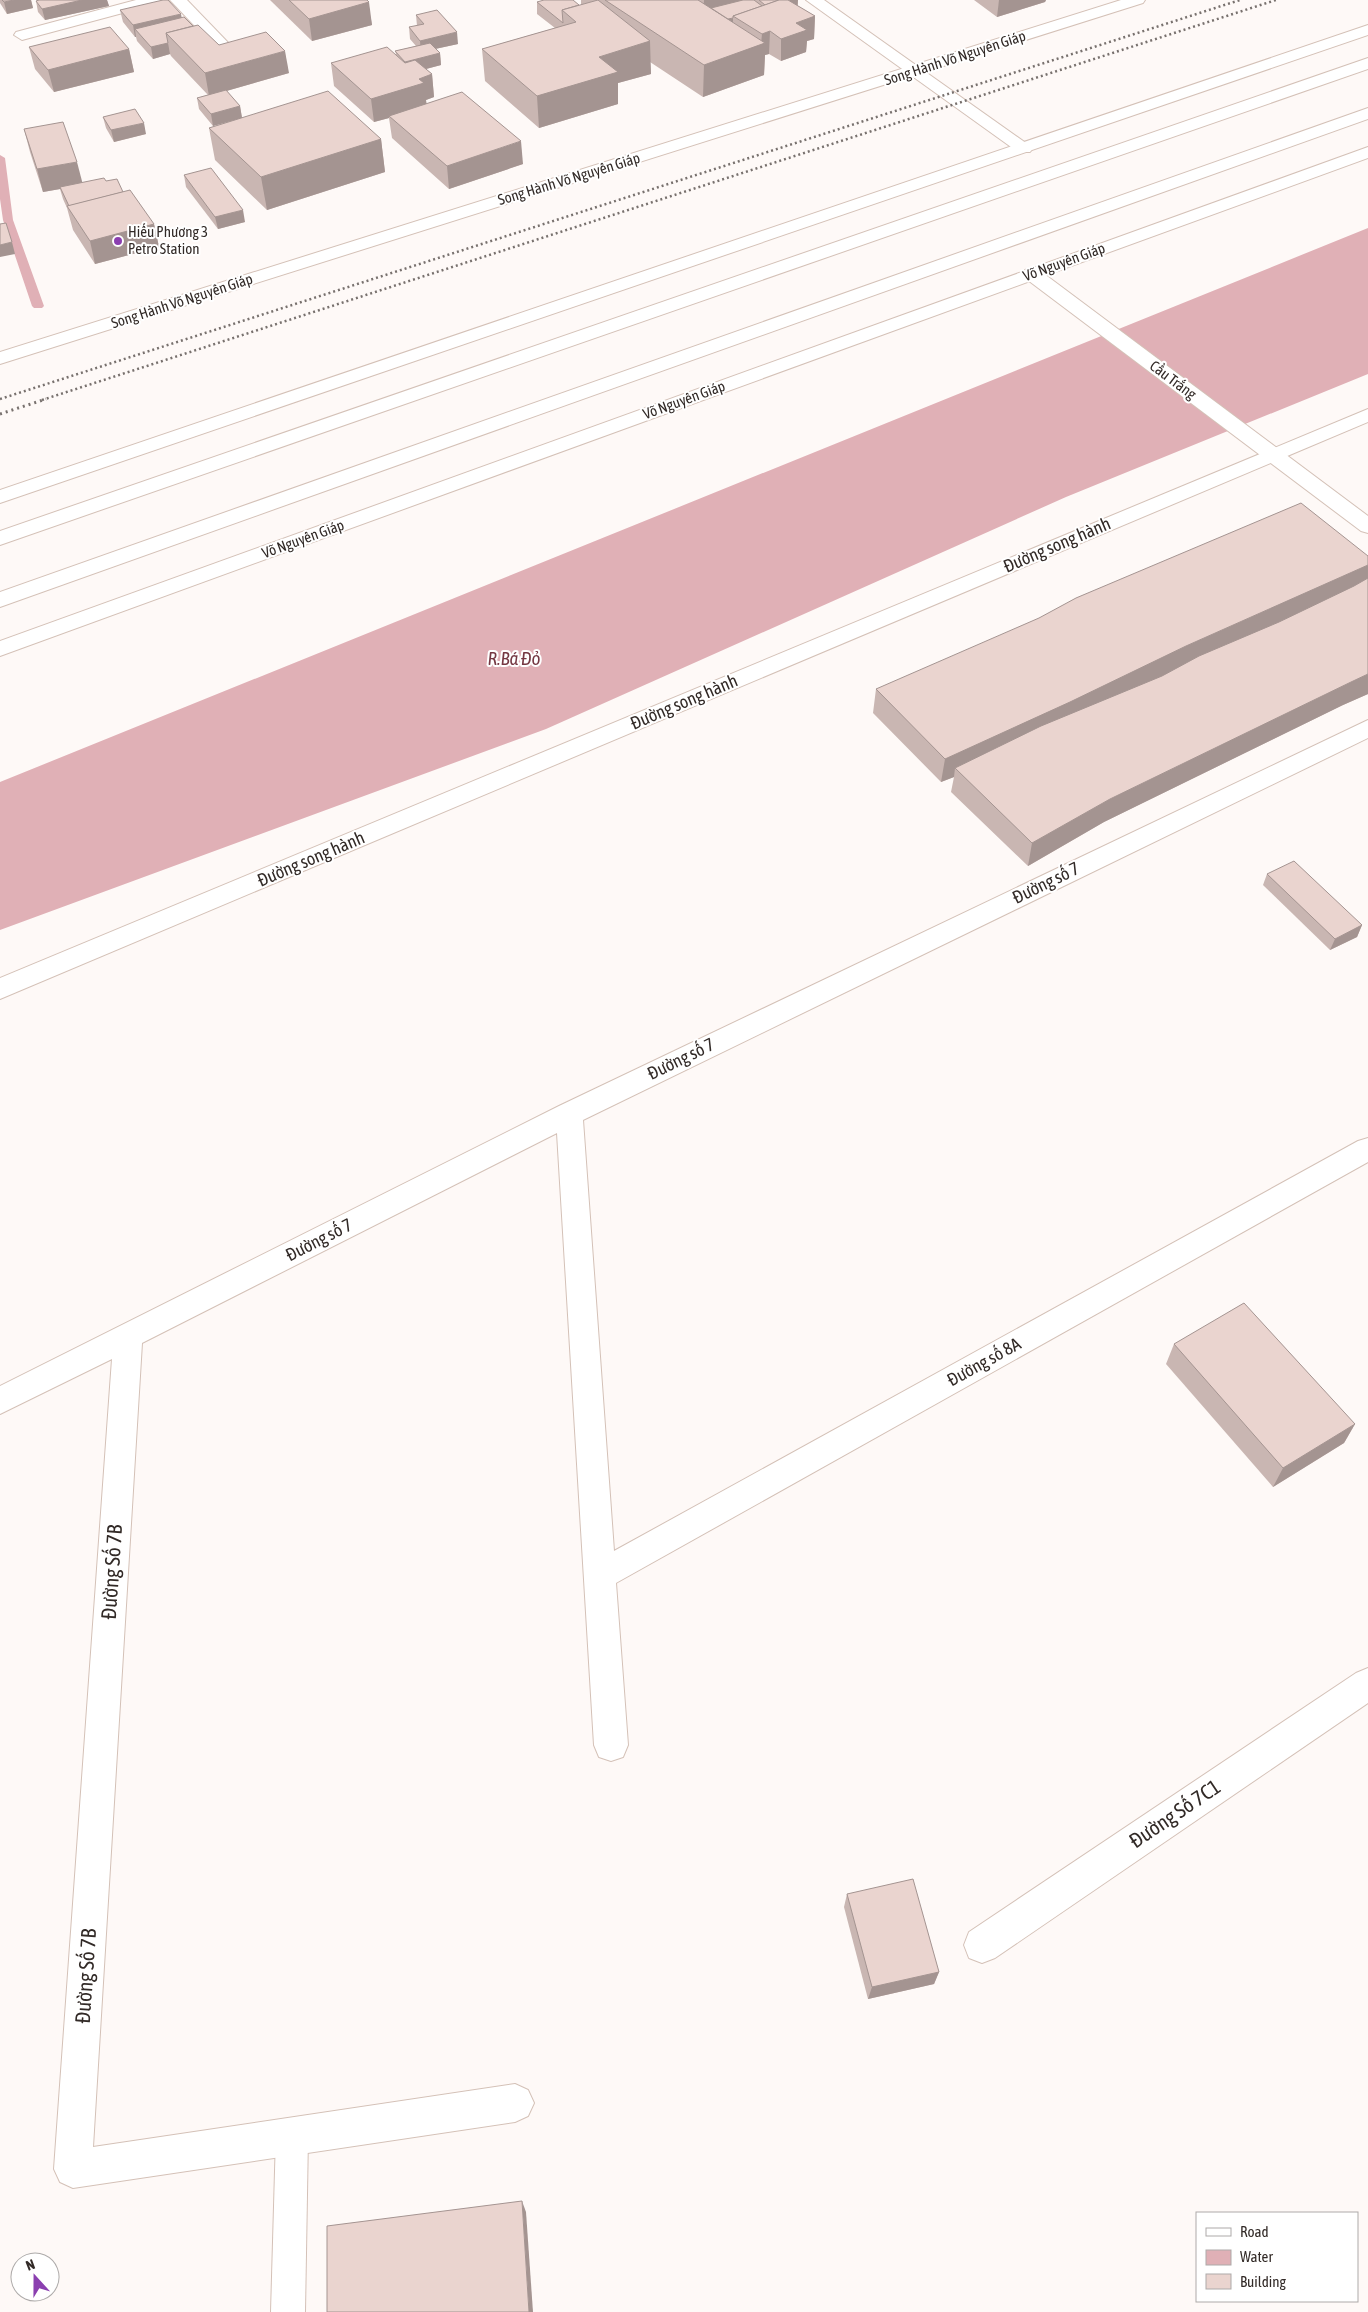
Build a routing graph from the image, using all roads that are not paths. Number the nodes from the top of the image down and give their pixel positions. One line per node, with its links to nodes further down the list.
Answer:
1 (154, 0): 5 (main road)
2 (178, 0): 8 (main road)
3 (814, 0): 10 (main road)
4 (1137, 0): 10 (main road, Song Hành Võ Nguyên Giáp)
5 (120, 4): 7 (main road)
6 (1368, 30): 12 (main road)
7 (22, 35)
8 (235, 59)
9 (1368, 63): 20 (main road)
10 (914, 70): 12 (main road); 15 (main road, Song Hành Võ Nguyên Giáp)
11 (1368, 113): 21 (main road)
12 (1024, 148): 18 (main road)
13 (1368, 152): 14 (main road, Võ Nguyên Giáp)
14 (1032, 274): 17 (main road, Cầu Trắng); 22 (main road, Võ Nguyên Giáp)
15 (0, 358)
16 (1368, 415): 17 (main road, Đường song hành)
17 (1273, 454): 19 (main road, Cầu Trắng); 24 (main road, Đường song hành)
18 (0, 497)
19 (1368, 526)
20 (0, 538)
21 (0, 600)
22 (0, 649)
23 (1368, 728): 25 (main road, Đường số 7)
24 (0, 989)
25 (569, 1114): 27 (main road, Đường số 7); 29 (main road)
26 (1368, 1149): 29 (main road, Đường số 8A)
27 (128, 1337): 28 (main road, Đường số 7); 34 (main road, Đường Số 7B)
28 (0, 1401)
29 (600, 1576): 31 (main road)
30 (1368, 1684): 32 (main road, Đường Số 7C1)
31 (611, 1745)
32 (982, 1945)
33 (515, 2103): 34 (main road, Đường Số 7B)
34 (292, 2136): 35 (lane)
35 (288, 2312)

